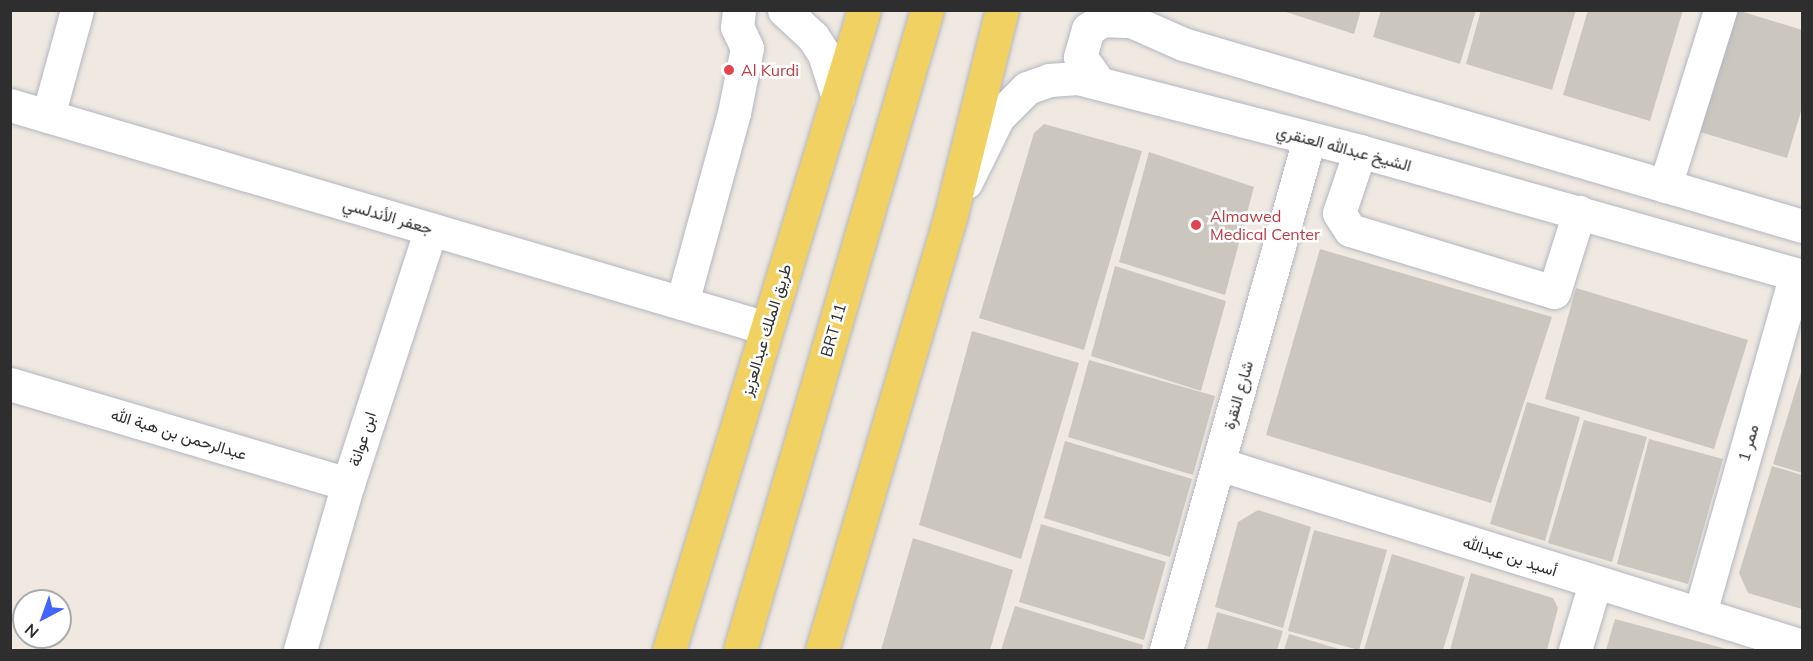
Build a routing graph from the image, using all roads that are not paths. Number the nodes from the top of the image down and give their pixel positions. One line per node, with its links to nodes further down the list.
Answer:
1 (77, 10): 12 (street)
2 (739, 10): 21 (street)
3 (783, 10): 10 (street)
4 (864, 10): 10 (main road, طريق الملك عبدالعزيز)
5 (927, 10): 31 (main road, BRT 11)
6 (1002, 10): 17 (main road)
7 (1720, 10): 15 (street)
8 (1115, 16): 9 (street); 15 (street)
9 (1097, 80): 13 (street, الشيخ عبدالله العنقري); 17 (street, الشيخ عبدالله العنقري)
10 (838, 97): 22 (main road, طريق الملك عبدالعزيز)
11 (10, 105): 12 (street, جعفر الأندلسي)
12 (48, 116): 19 (street, جعفر الأندلسي)
13 (1309, 139): 14 (street, الشيخ عبدالله العنقري); 24 (street, شارع النقرة)
14 (1360, 151): 16 (street, الشيخ عبدالله العنقري); 16 (street)
15 (1665, 186): 18 (street)
16 (1579, 212): 20 (street, الشيخ عبدالله العنقري)
17 (951, 214): 32 (main road)
18 (1803, 226)
19 (431, 229): 21 (street, جعفر الأندلسي); 25 (street, ابن عوانة)
20 (1799, 275): 27 (street, ممر 1)
21 (682, 303): 22 (street, جعفر الأندلسي)
22 (766, 328): 30 (main road, طريق الملك عبدالعزيز)
23 (10, 384): 25 (street, عبدالرحمن بن هبة الله)
24 (1219, 464): 26 (street, أسيد بن عبدالله); 33 (street, شارع النقرة)
25 (348, 484): 29 (street, ابن عوانة)
26 (1595, 583): 27 (street, أسيد بن عبدالله); 34 (street)
27 (1700, 613): 28 (street, أسيد بن عبدالله)
28 (1803, 646)
29 (300, 651)
30 (669, 651)
31 (740, 651)
32 (822, 651)
33 (1166, 651)
34 (1575, 651)

